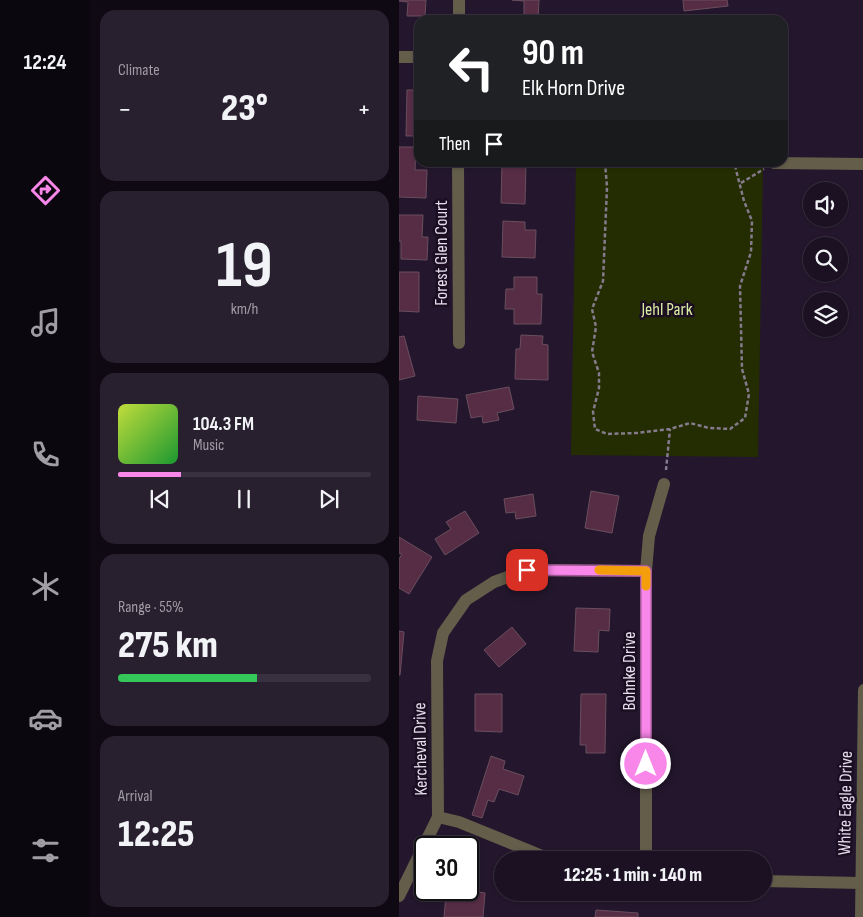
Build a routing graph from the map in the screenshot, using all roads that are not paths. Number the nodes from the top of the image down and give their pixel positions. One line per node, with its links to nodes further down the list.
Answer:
1 (459, 0): 2 (street)
2 (459, 15)
3 (399, 56): 4 (street)
4 (414, 56)
5 (788, 163): 6 (street)
6 (863, 164)
7 (458, 167): 8 (street, Forest Glen Court)
8 (459, 343)
9 (665, 484): 10 (street, Bohnke Drive)
10 (646, 571): 12 (street, Kercheval Drive); 14 (street, Bohnke Drive)
11 (863, 690): 16 (street, White Eagle Drive)
12 (438, 817): 13 (street); 17 (street, Kercheval Drive)
13 (530, 851)
14 (646, 851)
15 (772, 881): 16 (street)
16 (861, 883): 18 (street, White Eagle Drive)
17 (399, 896)
18 (861, 917)

